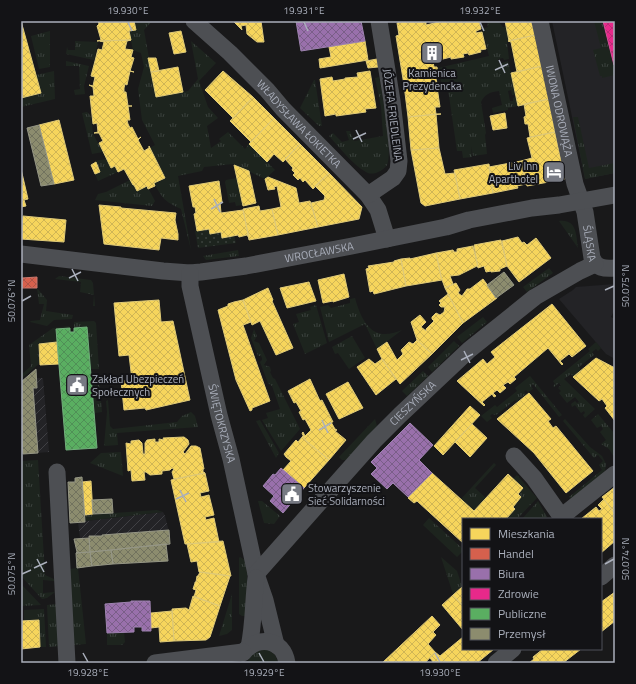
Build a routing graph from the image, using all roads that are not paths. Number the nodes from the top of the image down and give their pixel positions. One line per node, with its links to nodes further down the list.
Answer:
1 (194, 21): 5 (street, WŁADYSŁAWA ŁOKIETKA)
2 (379, 21): 5 (street, JÓZEFA FRIEDLEINA)
3 (540, 21): 6 (street, IWONA ODROWĄŻA)
4 (615, 194): 6 (street, WROCŁAWSKA)
5 (368, 195): 7 (street, WŁADYSŁAWA ŁOKIETKA)
6 (581, 201): 7 (street, WROCŁAWSKA); 9 (street, ŚLĄSKA)
7 (387, 239): 11 (street, WROCŁAWSKA)
8 (21, 254): 11 (street, WROCŁAWSKA)
9 (595, 264): 10 (street, ŚLĄSKA); 17 (street, CIESZYŃSKA)
10 (615, 268)
11 (190, 273): 17 (street, ŚWIĘTOKRZYSKA)
12 (514, 456): 15 (street)
13 (57, 472): 23 (street)
14 (615, 474): 15 (street)
15 (562, 518)
16 (615, 565): 18 (street)
17 (256, 574): 19 (street, ŚWIĘTOKRZYSKA); 21 (street, ŚWIĘTOKRZYSKA)
18 (602, 576)
19 (276, 645): 21 (street); 22 (street, ŚWIĘTOKRZYSKA)
20 (512, 650): 25 (street)
21 (244, 654): 24 (street)
22 (287, 662)
23 (67, 663)
24 (155, 663)
25 (496, 663)

